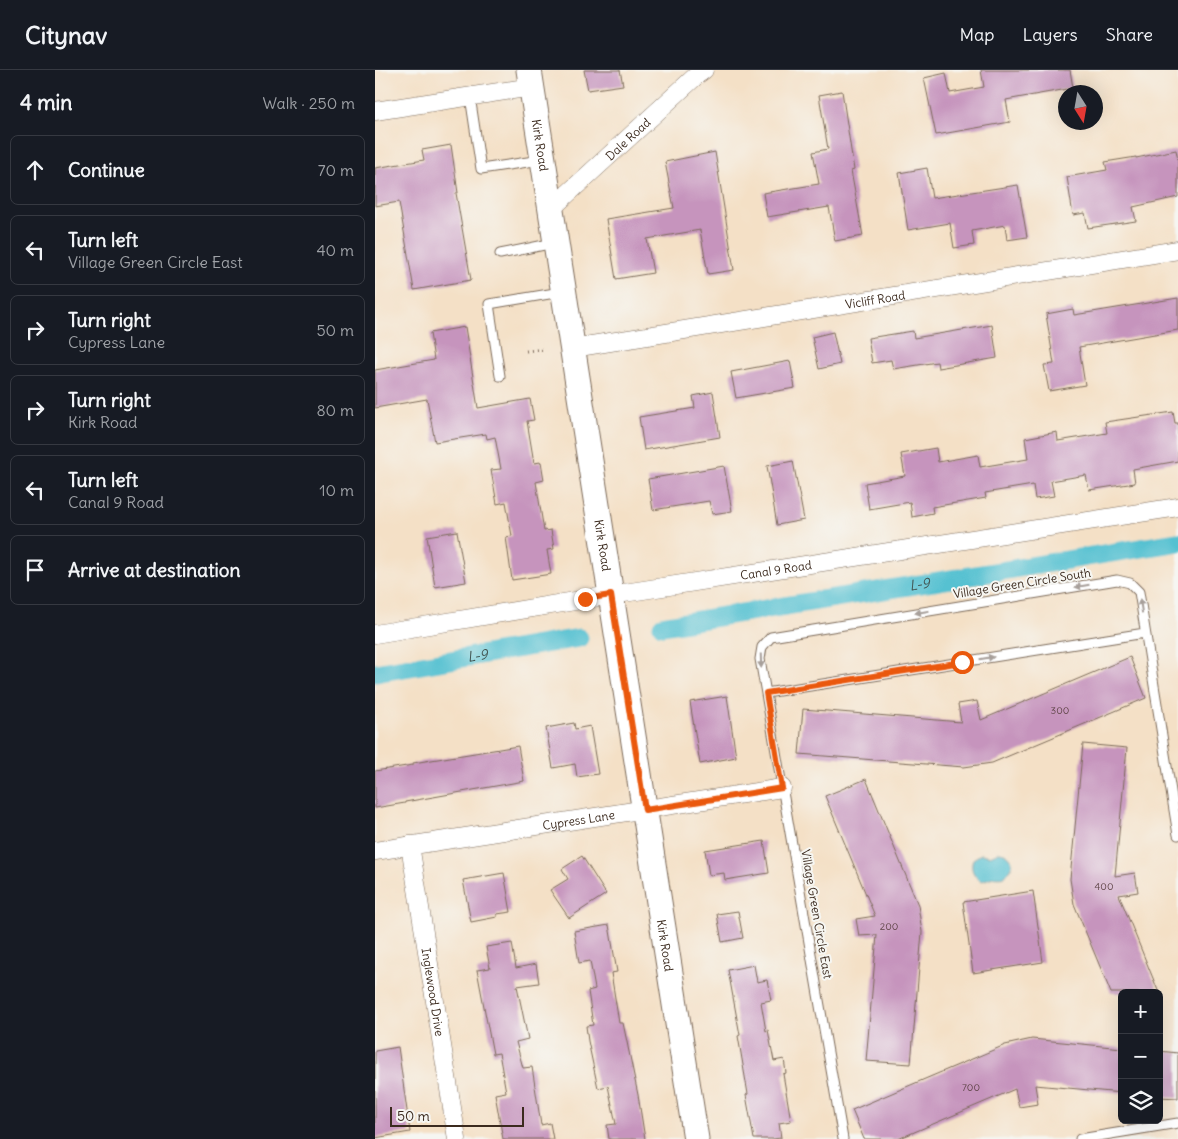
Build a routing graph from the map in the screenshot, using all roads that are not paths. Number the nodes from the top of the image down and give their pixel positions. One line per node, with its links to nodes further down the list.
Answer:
1 (704, 70): 6 (street, Dale Road)
2 (531, 79): 3 (street); 5 (street, Kirk Road)
3 (470, 96): 4 (street); 5 (lane)
4 (375, 111)
5 (543, 159): 6 (street, Kirk Road)
6 (551, 209): 7 (street, Kirk Road)
7 (556, 243): 9 (lane); 10 (street, Kirk Road)
8 (1178, 250): 11 (street, Vicliff Road)
9 (500, 254)
10 (564, 292): 11 (street, Kirk Road); 12 (lane)
11 (573, 348): 14 (street, Kirk Road)
12 (500, 376)
13 (1178, 507): 14 (street, Canal 9 Road)
14 (611, 595): 16 (street, Canal 9 Road); 19 (street, Kirk Road)
15 (1145, 633): 17 (lane, one-way to 15); 17 (lane, Village Green Circle South, one-way to 17); 20 (lane)
16 (375, 634)
17 (766, 693): 18 (lane, Village Green Circle East)
18 (782, 788): 19 (street, Cypress Lane); 26 (lane, Village Green Circle East)
19 (645, 810): 21 (street, Cypress Lane); 25 (street, Kirk Road)
20 (1178, 835)
21 (410, 846): 22 (street, Cypress Lane); 24 (street, Inglewood Drive)
22 (375, 851)
23 (1178, 1123): 27 (lane)
24 (457, 1139)
25 (696, 1139)
26 (843, 1139)
27 (1080, 1139)

